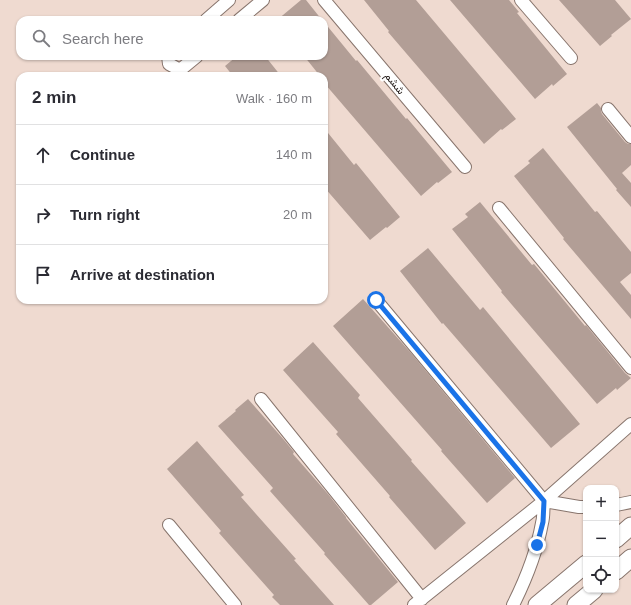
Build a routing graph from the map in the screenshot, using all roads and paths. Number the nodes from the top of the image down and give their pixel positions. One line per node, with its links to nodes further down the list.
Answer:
1 (230, 0): 5 (street)
2 (263, 0): 6 (street)
3 (324, 0): 12 (street, ششم)
4 (521, 0): 7 (street)
5 (211, 16)
6 (245, 16)
7 (571, 58)
8 (168, 60): 9 (street)
9 (192, 60)
10 (608, 109): 11 (street)
11 (631, 137)
12 (466, 167)
13 (499, 208): 15 (street)
14 (376, 300): 18 (street)
15 (631, 368)
16 (260, 399): 29 (street)
17 (631, 424): 18 (street)
18 (544, 501): 21 (street); 29 (street); 31 (street)
19 (631, 502): 20 (street)
20 (619, 504)
21 (583, 507)
22 (169, 525): 30 (street)
23 (631, 526): 24 (main road)
24 (619, 536)
25 (631, 558): 27 (main road)
26 (583, 567): 32 (main road)
27 (619, 568)
28 (590, 593): 33 (main road)
29 (418, 602)
30 (235, 605)
31 (513, 605)
32 (537, 605)
33 (576, 605)

